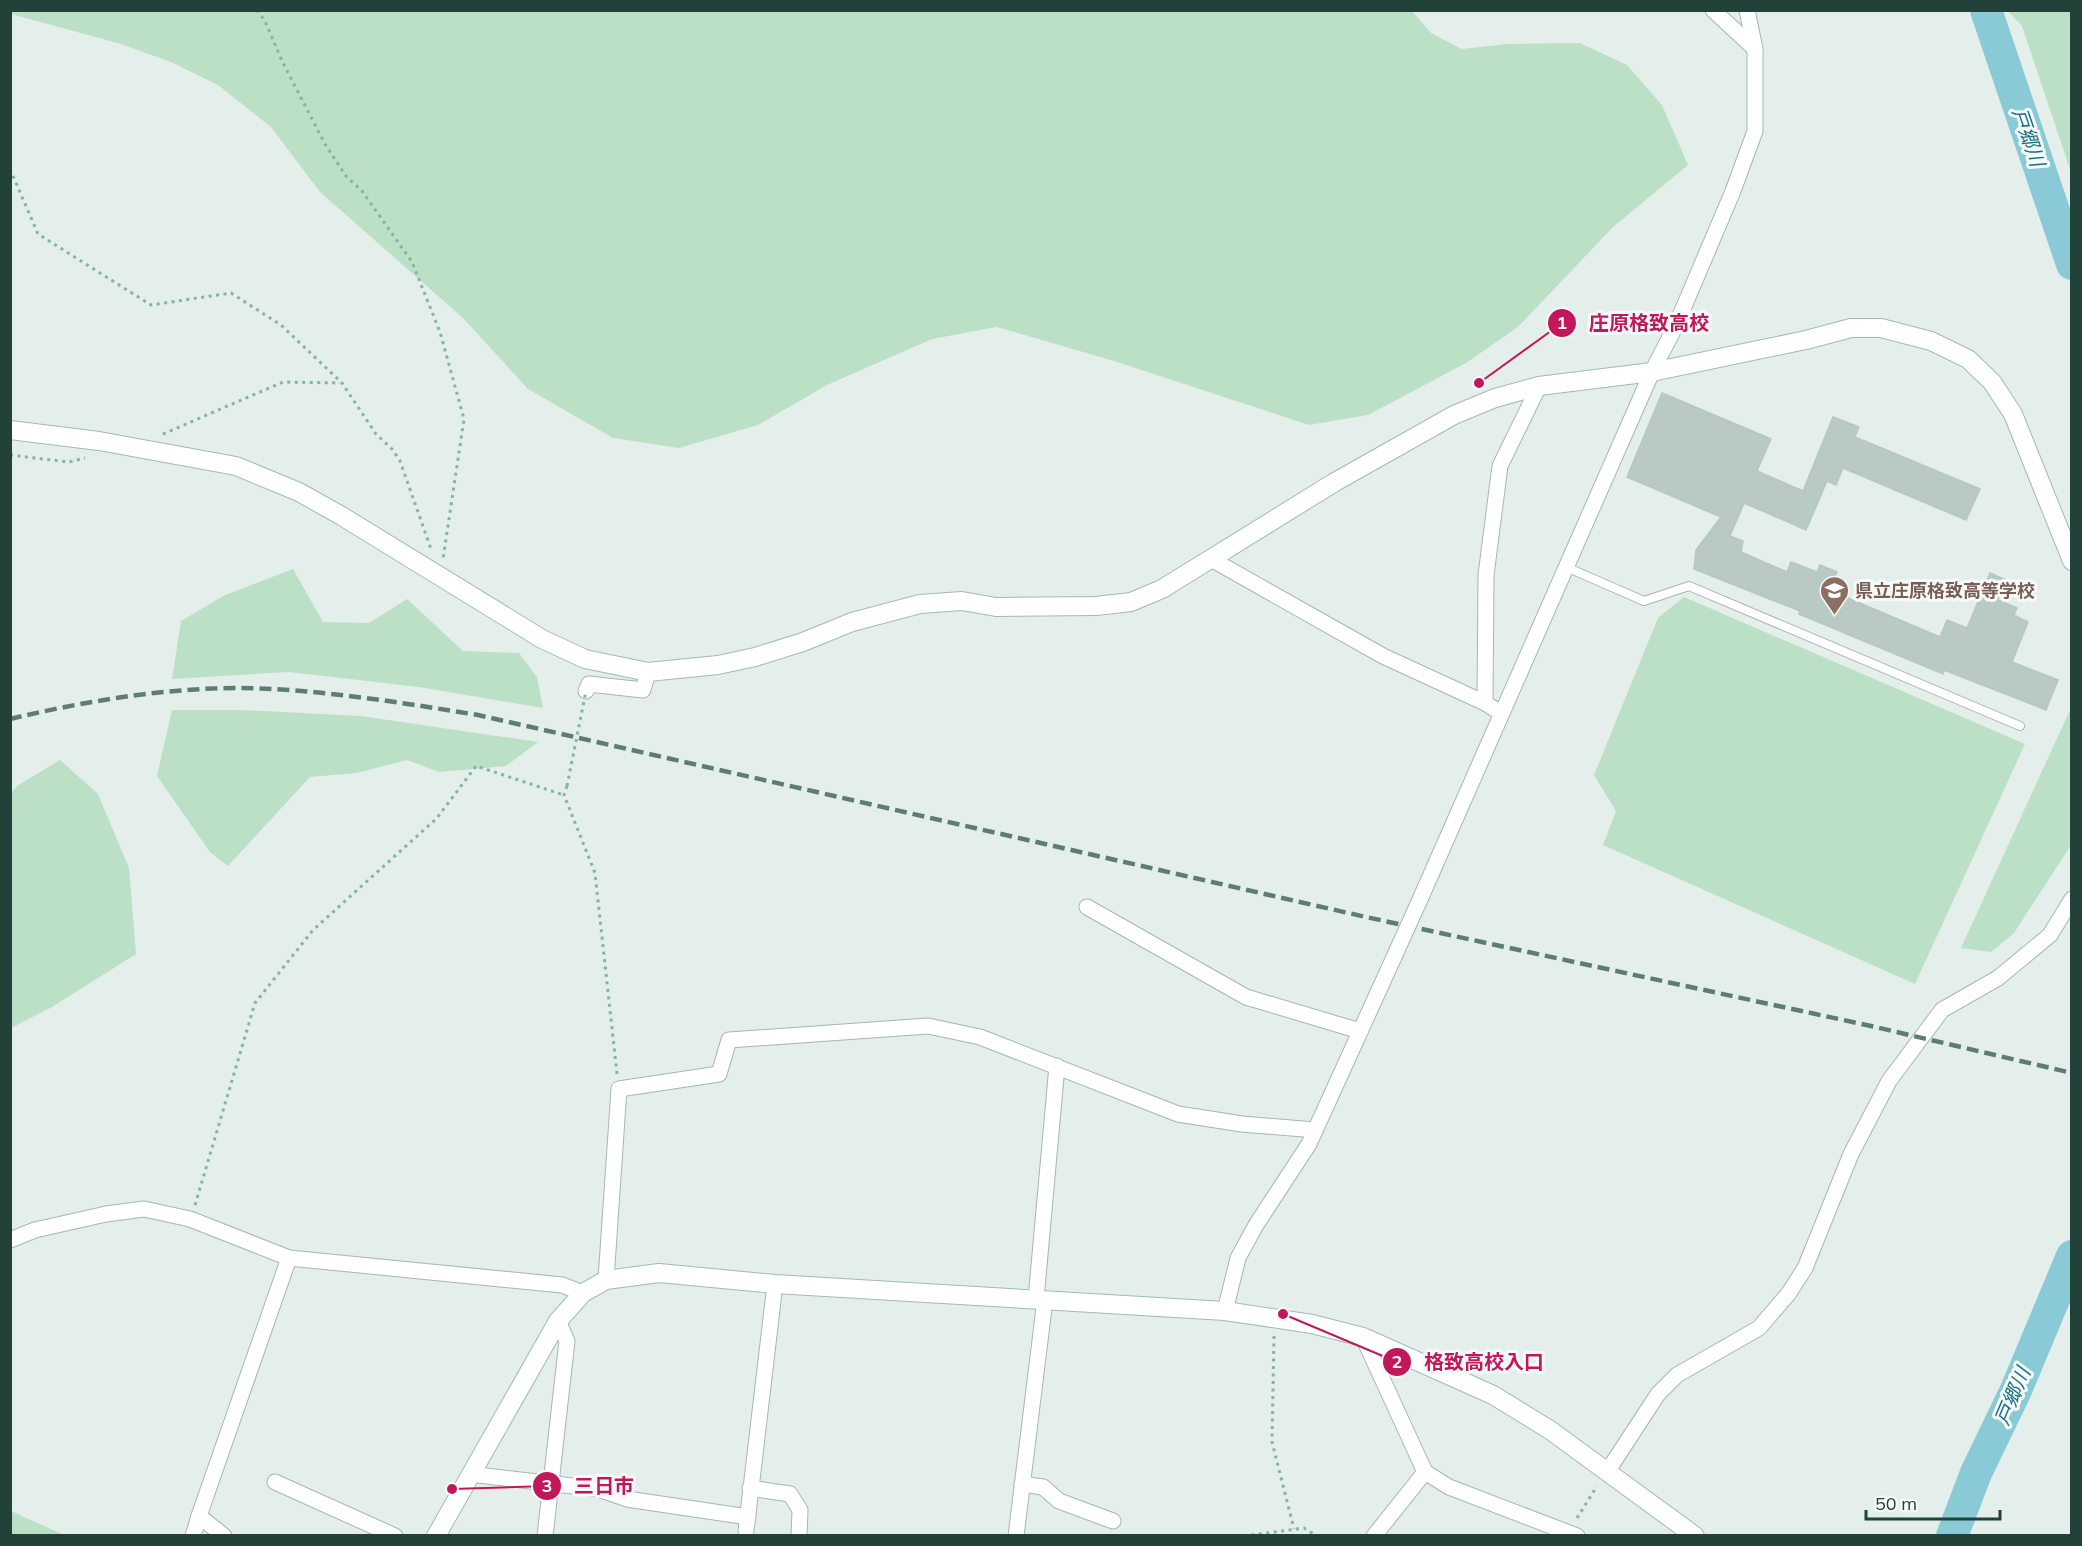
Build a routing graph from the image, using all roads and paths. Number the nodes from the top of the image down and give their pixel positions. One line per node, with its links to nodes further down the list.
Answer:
1 (257, 10): 16 (path)
2 (1713, 10): 4 (street)
3 (1747, 10): 4 (street)
4 (1755, 49): 6 (street)
5 (10, 169): 7 (path)
6 (1652, 372): 8 (street); 14 (street); 15 (street)
7 (342, 383): 10 (path); 16 (path)
8 (1539, 386): 13 (street); 19 (street)
9 (10, 430): 16 (street)
10 (153, 438)
11 (10, 454): 12 (path)
12 (90, 457)
13 (1212, 559): 17 (street); 19 (street)
14 (2072, 561)
15 (1566, 567): 20 (street); 21 (lane)
16 (440, 576): 17 (street)
17 (648, 672): 18 (street)
18 (586, 691): 22 (path, bridge)
19 (1485, 703): 20 (street)
20 (1502, 713): 25 (street, bridge)
21 (2020, 726)
22 (564, 795): 27 (path); 29 (path)
23 (2072, 899): 41 (street)
24 (1086, 907): 25 (street)
25 (1360, 1031): 28 (street)
26 (1057, 1066): 27 (street); 28 (street); 35 (street)
27 (619, 1089): 32 (street)
28 (1315, 1130): 36 (street)
29 (190, 1219): 30 (street); 31 (street)
30 (10, 1240)
31 (289, 1258): 34 (street); 47 (street)
32 (606, 1280): 33 (street); 34 (street)
33 (775, 1284): 35 (street); 46 (street)
34 (583, 1293): 38 (street)
35 (1040, 1299): 36 (street); 45 (street)
36 (1225, 1311): 37 (street)
37 (1274, 1319): 39 (street); 49 (path)
38 (558, 1321): 42 (street); 44 (street)
39 (1363, 1337): 40 (street); 41 (street)
40 (1425, 1472): 50 (street); 60 (street)
41 (1606, 1472): 50 (path); 61 (street)
42 (470, 1474): 44 (street); 54 (street)
43 (275, 1482): 53 (street)
44 (550, 1484): 46 (street); 55 (street)
45 (1022, 1484): 48 (street); 57 (street)
46 (750, 1488): 56 (street)
47 (199, 1516): 51 (street); 52 (street)
48 (1113, 1521)
49 (1294, 1529): 58 (path); 59 (path)
50 (1572, 1534)
51 (193, 1536)
52 (224, 1536)
53 (395, 1536)
54 (436, 1536)
55 (545, 1536)
56 (799, 1536)
57 (1016, 1536)
58 (1244, 1536)
59 (1317, 1536)
60 (1374, 1536)
61 (1695, 1536)

